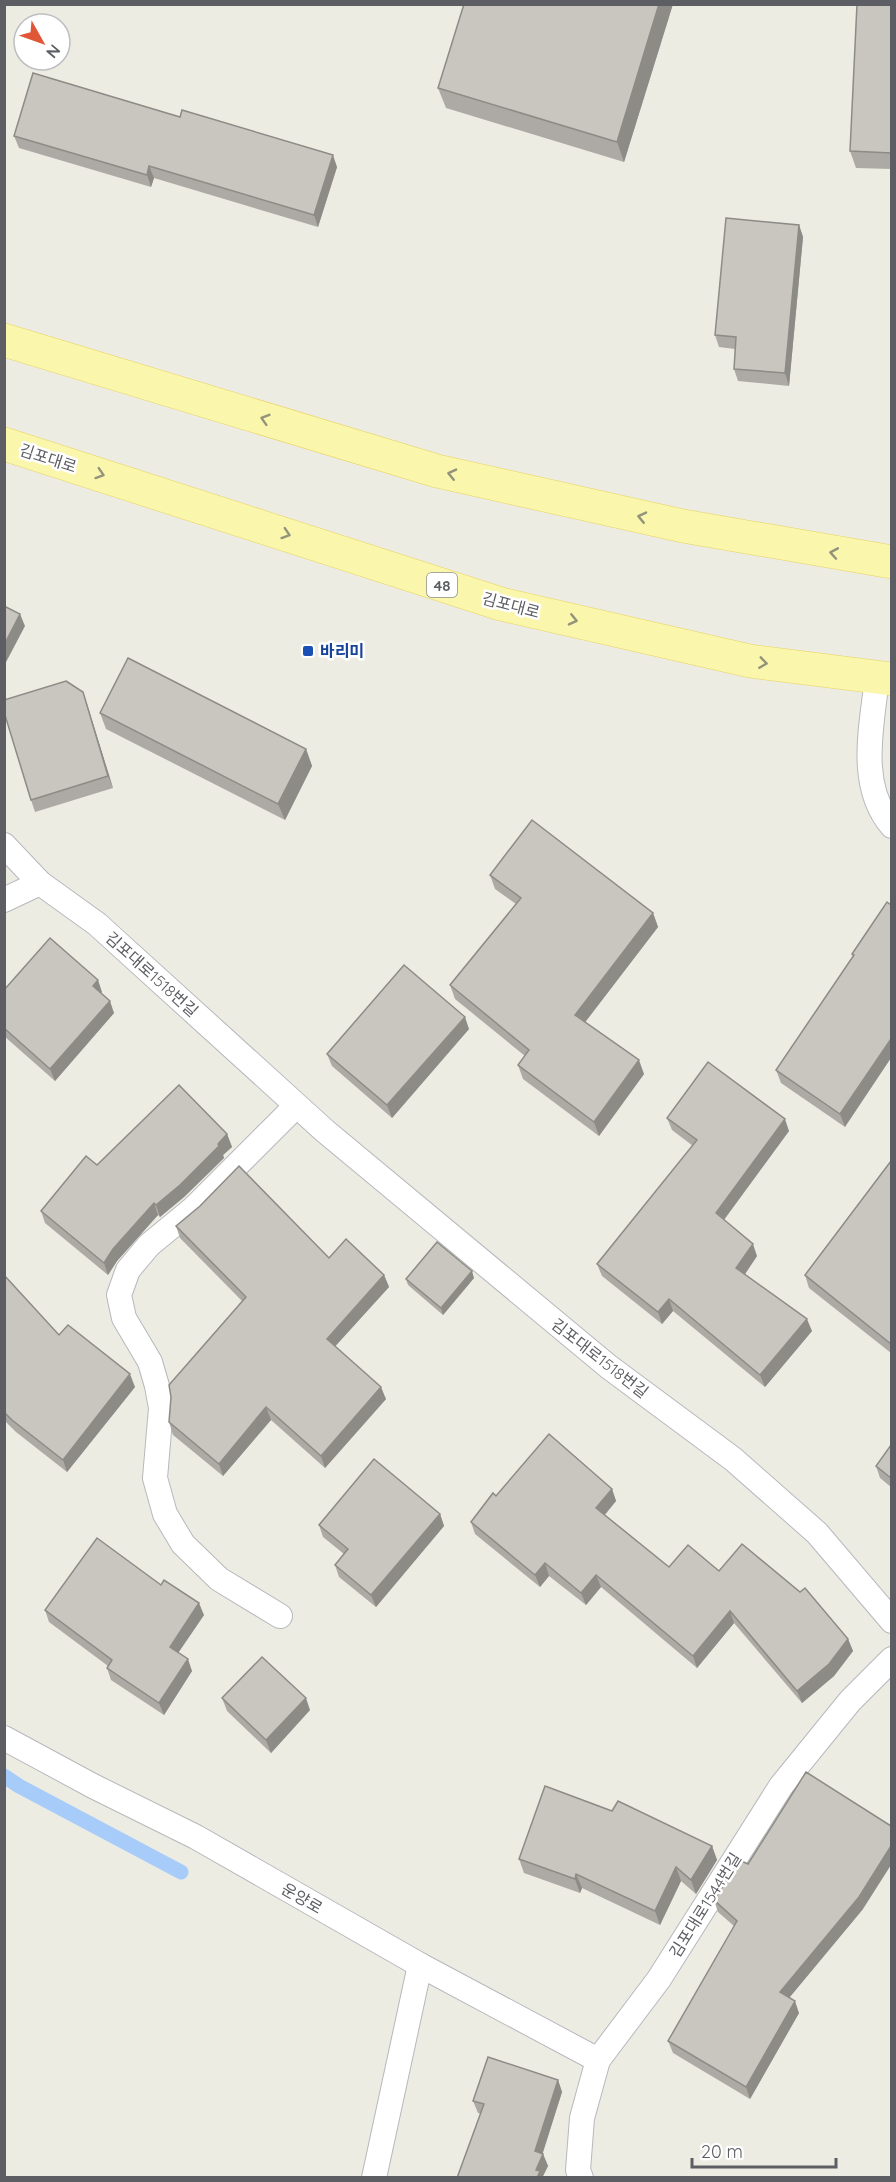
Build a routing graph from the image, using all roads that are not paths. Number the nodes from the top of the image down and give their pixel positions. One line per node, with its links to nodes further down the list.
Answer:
1 (4, 340): 3 (main road, one-way to 1)
2 (4, 444): 4 (main road, 김포대로 / 48, one-way to 4)
3 (891, 562)
4 (884, 679): 5 (lane)
5 (891, 826)
6 (4, 845): 7 (lane, 김포대로1518번길)
7 (40, 883): 8 (lane); 9 (lane, 김포대로1518번길)
8 (4, 900)
9 (297, 1106): 10 (lane); 11 (lane, 김포대로1518번길)
10 (280, 1616)
11 (891, 1621)
12 (891, 1659): 15 (lane, 김포대로1544번길)
13 (4, 1738): 14 (lane, 운양로)
14 (420, 1965): 15 (lane, 운양로); 16 (lane)
15 (598, 2060): 17 (lane, 김포대로1544번길)
16 (374, 2178)
17 (581, 2178)

